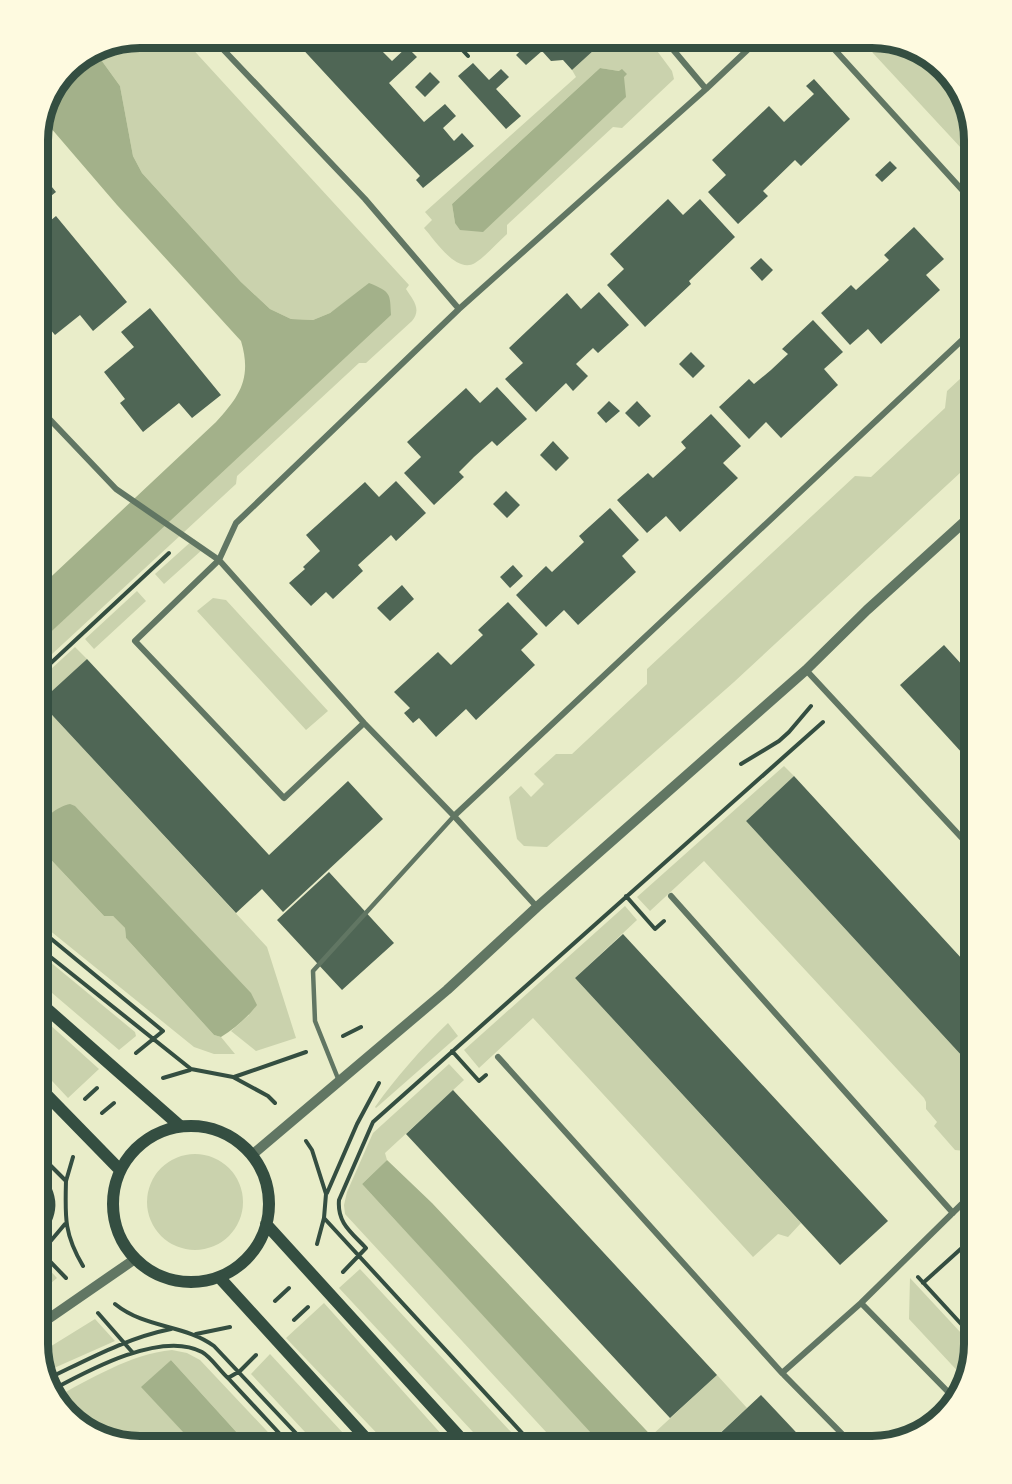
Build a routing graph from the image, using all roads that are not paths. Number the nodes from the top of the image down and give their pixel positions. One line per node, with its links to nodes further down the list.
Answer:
1 (222, 48): 7 (street)
2 (672, 48): 5 (street)
3 (749, 48): 5 (street)
4 (833, 48): 6 (street)
5 (706, 89): 7 (street)
6 (964, 191)
7 (459, 309): 11 (street)
8 (964, 340): 14 (street)
9 (48, 418): 11 (street)
10 (964, 523): 12 (street)
11 (219, 560): 13 (street); 13 (street)
12 (806, 670): 15 (street); 17 (street)
13 (364, 723): 14 (street)
14 (454, 816): 17 (street); 20 (lane)
15 (964, 839)
16 (671, 896): 26 (street)
17 (537, 907): 20 (street)
18 (48, 1010): 22 (main road)
19 (498, 1057): 32 (street)
20 (339, 1083): 23 (street)
21 (48, 1096): 24 (main road)
22 (180, 1126): 23 (main road); 24 (main road)
23 (252, 1155): 27 (main road)
24 (120, 1170): 28 (main road)
25 (964, 1202): 26 (street)
26 (953, 1213): 30 (street)
27 (266, 1224): 29 (main road); 35 (main road)
28 (135, 1259): 29 (main road); 31 (street)
29 (219, 1277): 34 (main road)
30 (861, 1303): 32 (street); 33 (street)
31 (48, 1319)
32 (782, 1373): 36 (street)
33 (950, 1393)
34 (364, 1436)
35 (459, 1436)
36 (844, 1436)

